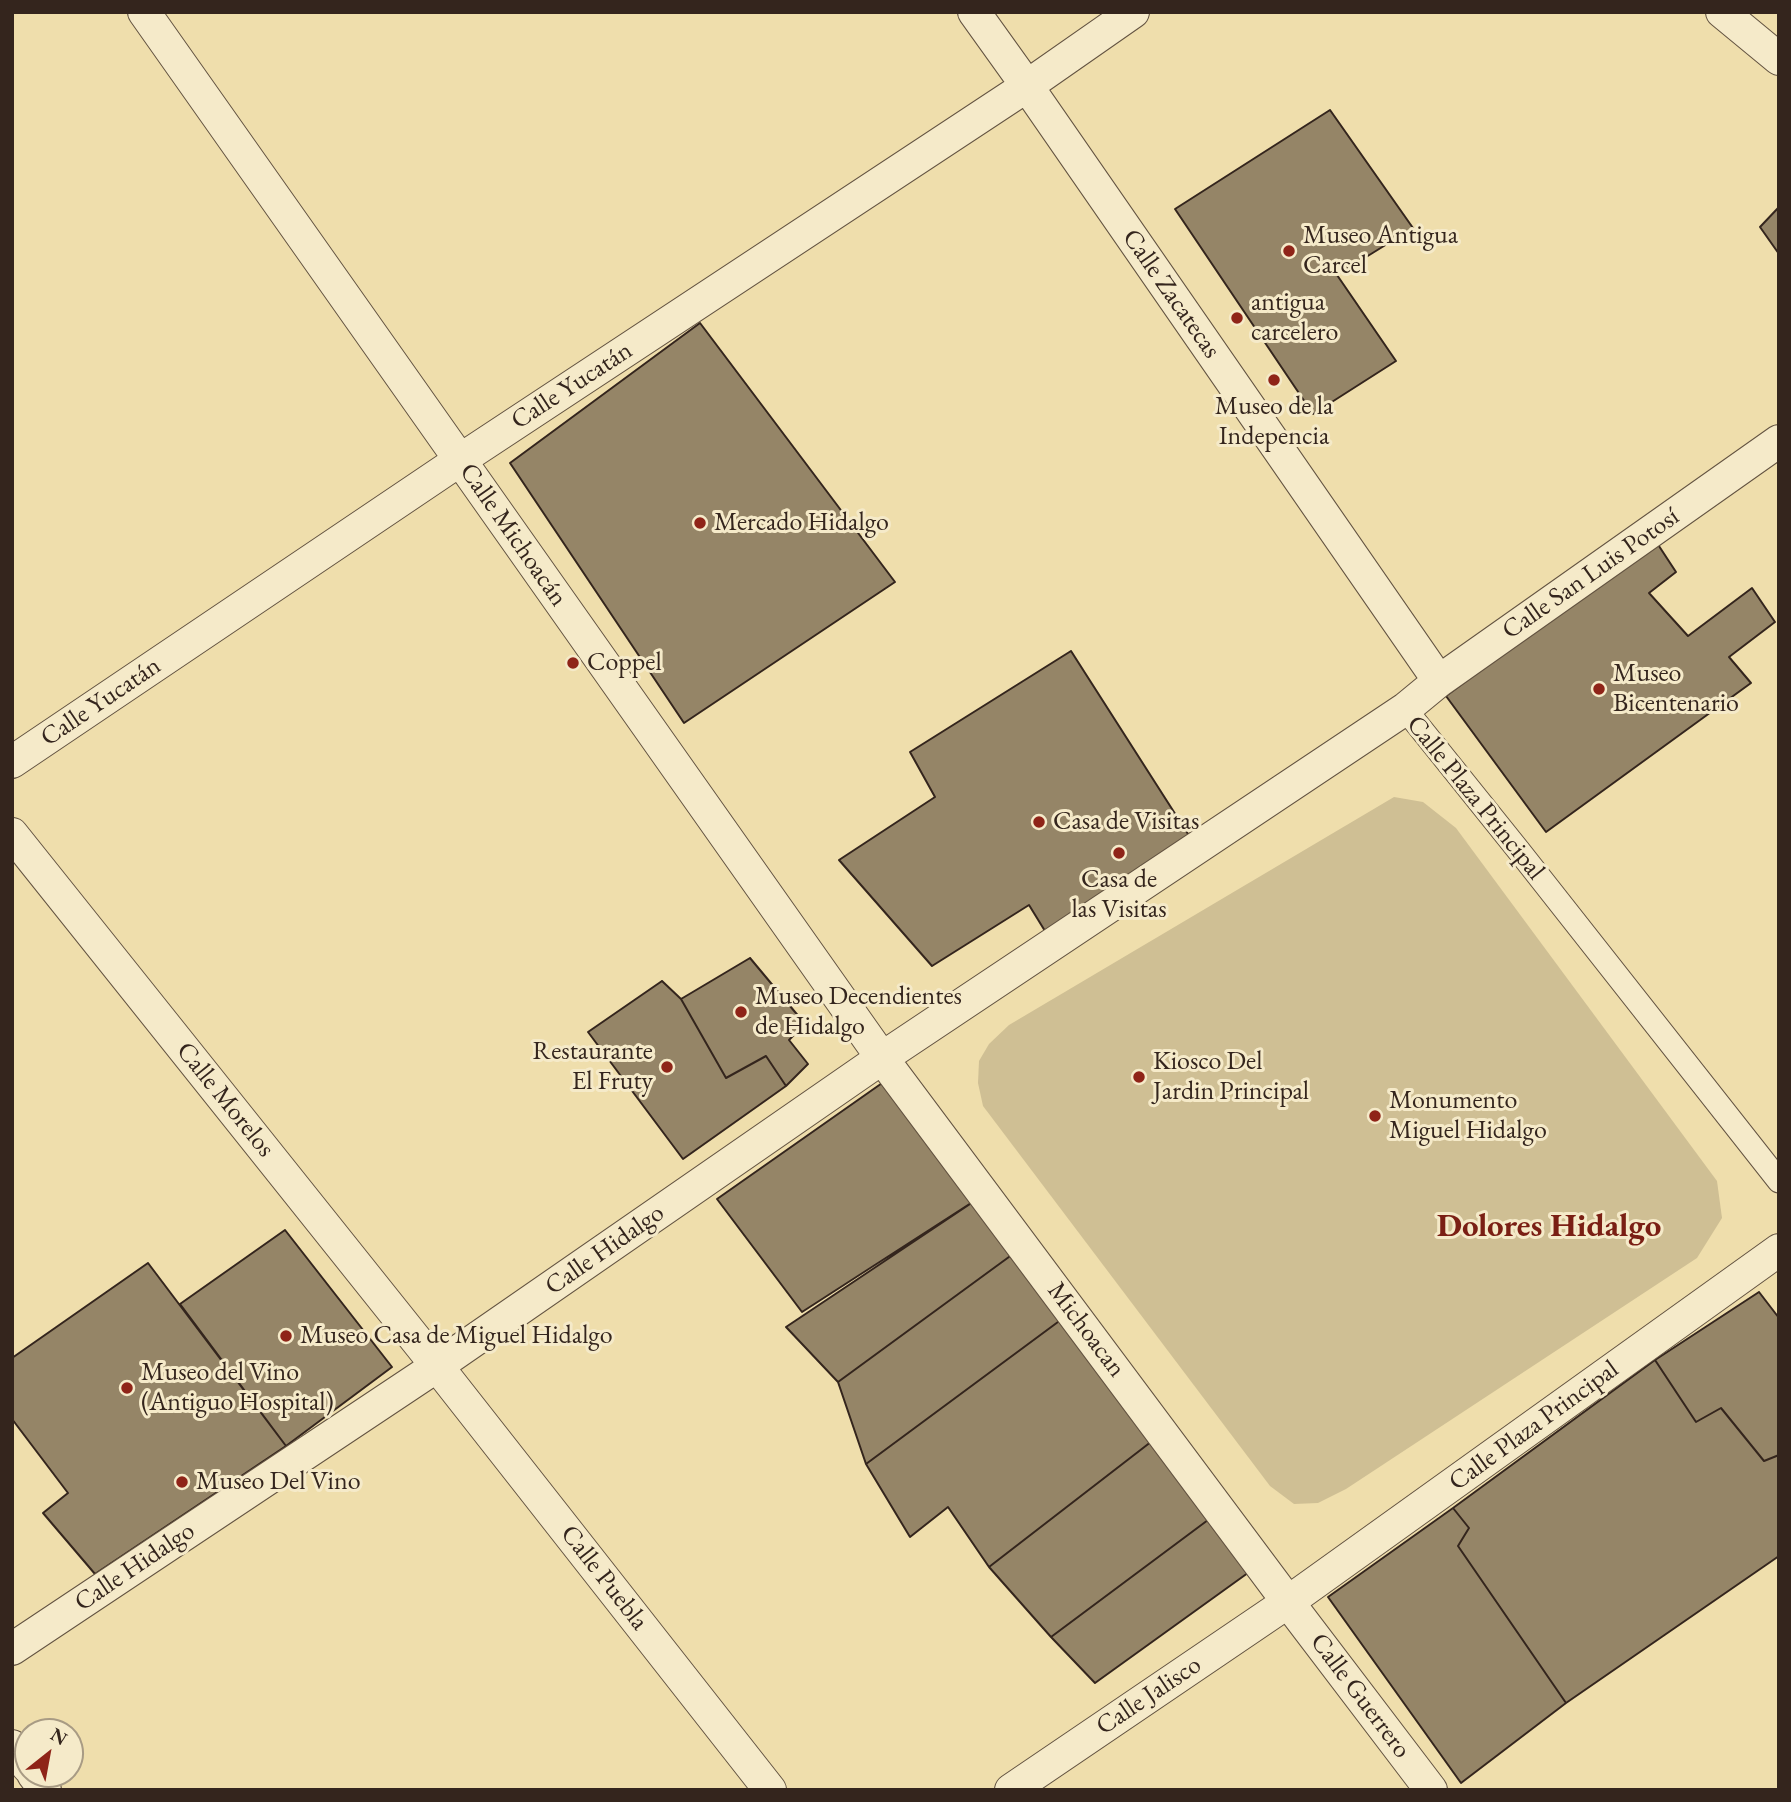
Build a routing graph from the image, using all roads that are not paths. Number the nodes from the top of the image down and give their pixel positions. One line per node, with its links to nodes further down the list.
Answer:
1 (145, 12): 8 (street, Calle Michoacán)
2 (974, 12): 6 (street, Calle Zacatecas)
3 (1133, 12): 6 (street, Calle Yucatán)
4 (1722, 12): 5 (street)
5 (1779, 59)
6 (1027, 86): 8 (street, Calle Yucatán); 9 (street, Calle Zacatecas)
7 (1779, 441): 9 (street, Calle San Luis Potosí)
8 (460, 460): 11 (street, Calle Yucatán); 13 (street, Calle Michoacán)
9 (1439, 681): 10 (street, Calle San Luis Potosí)
10 (1405, 709): 13 (street, Calle Plaza Principal); 14 (street, Calle Plaza Principal)
11 (12, 762)
12 (12, 834): 16 (street, Calle Morelos)
13 (882, 1058): 16 (street, Calle Hidalgo); 17 (street, Michoacan)
14 (1779, 1181)
15 (1779, 1250): 17 (street, Calle Plaza Principal)
16 (437, 1366): 18 (street, Calle Hidalgo); 19 (street, Calle Puebla)
17 (1288, 1602): 20 (street, Calle Jalisco); 21 (street, Calle Guerrero)
18 (12, 1649)
19 (770, 1790)
20 (1010, 1790)
21 (1431, 1790)

